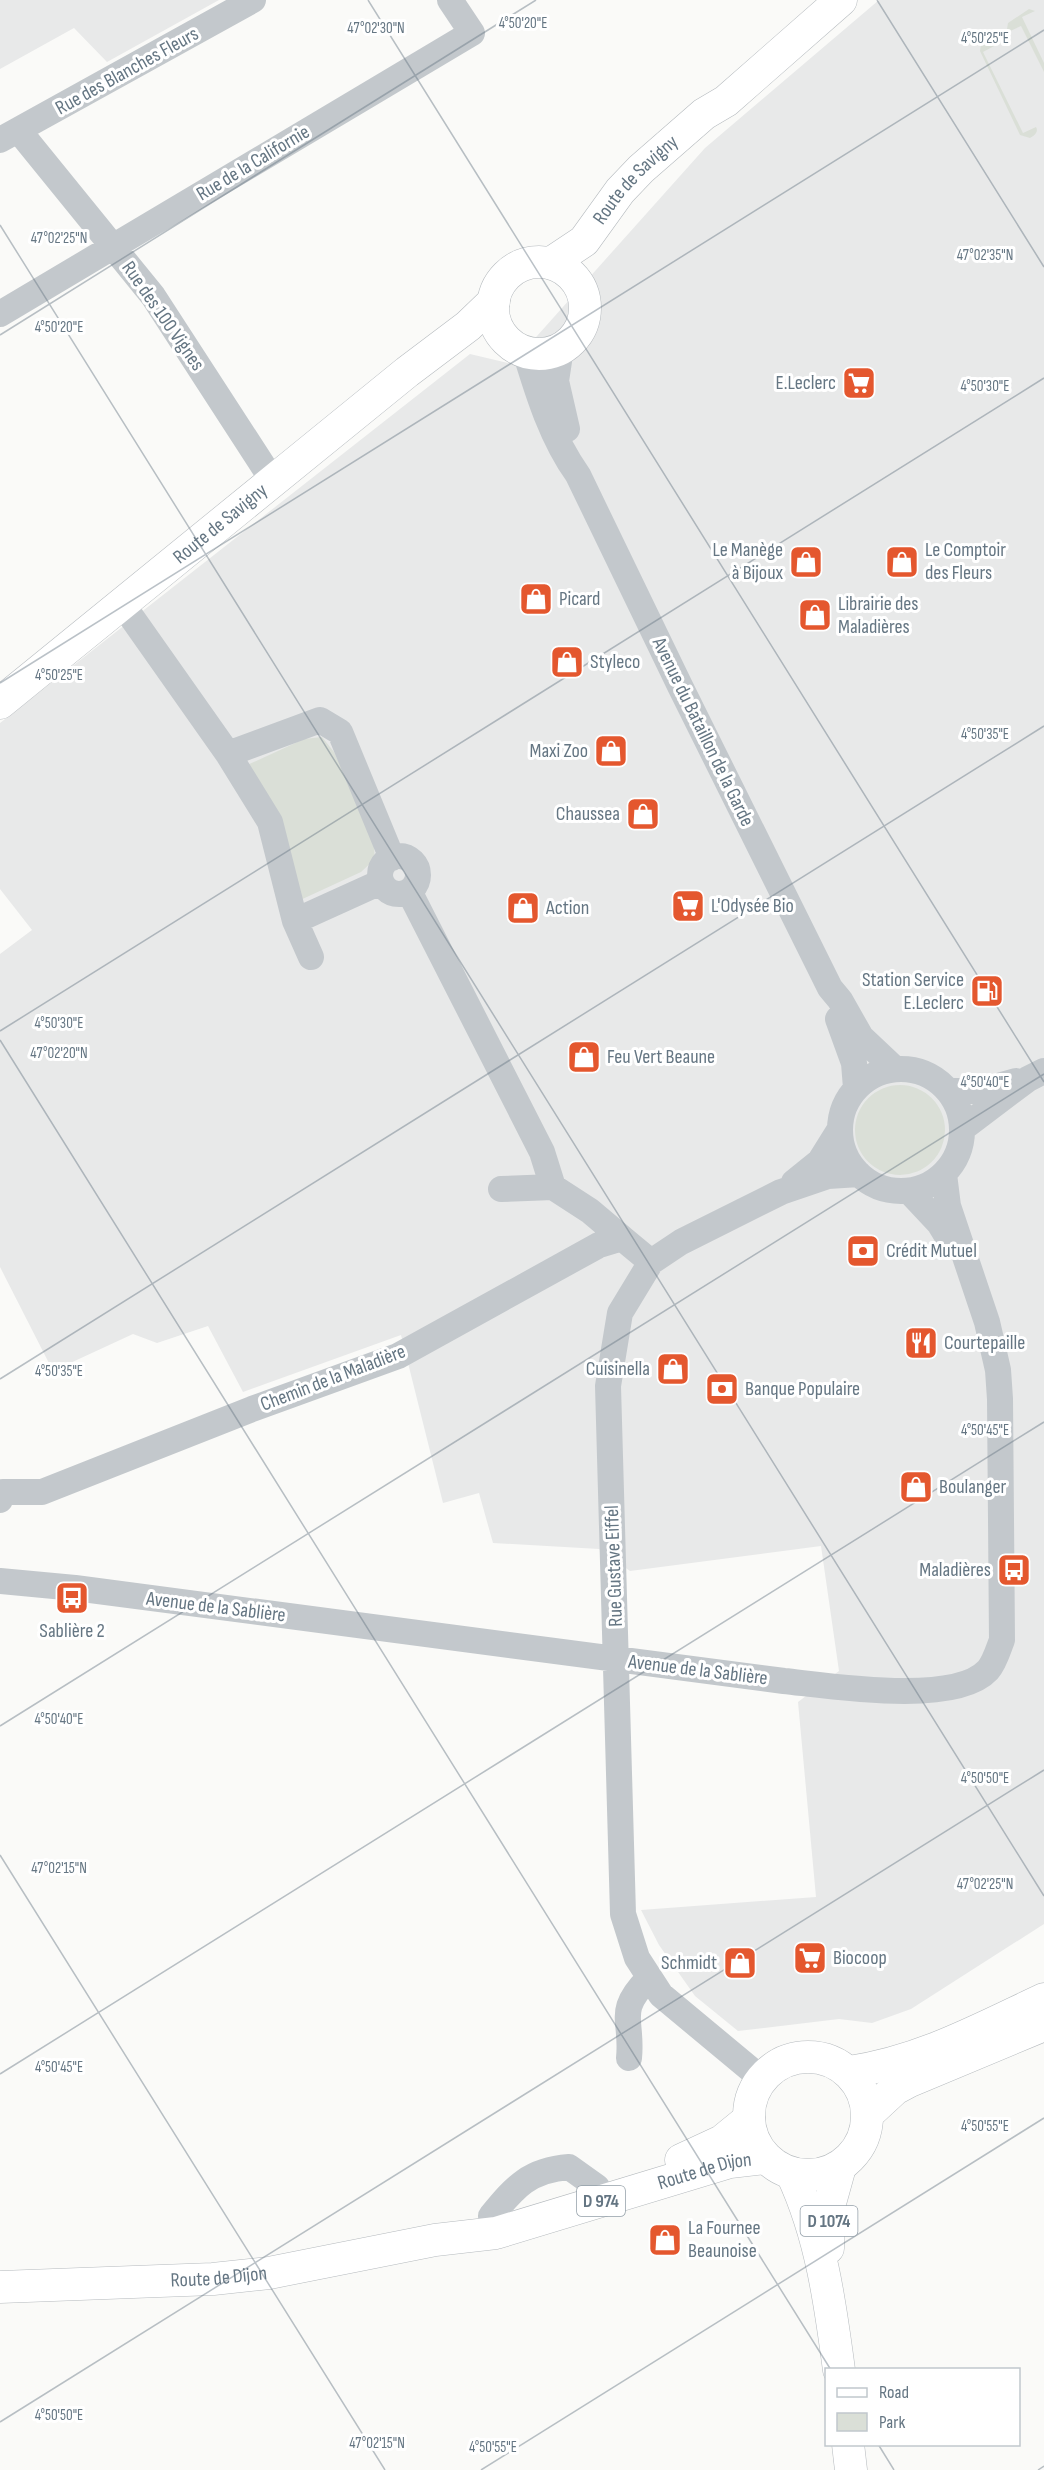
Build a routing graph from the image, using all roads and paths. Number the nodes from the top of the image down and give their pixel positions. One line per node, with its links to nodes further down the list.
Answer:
1 (253, 0): 4 (street, Rue des Blanches Fleurs)
2 (450, 0): 6 (street, Rue de la Californie)
3 (841, 0): 5 (main road, Route de Savigny)
4 (10, 136): 6 (street, Rue des 100 Vignes)
5 (622, 194): 7 (main road, Route de Savigny); 8 (main road, Route de Savigny)
6 (113, 247): 10 (street, Rue de la Californie); 15 (street, Rue des 100 Vignes)
7 (550, 263): 8 (main road); 9 (main road)
8 (581, 289): 13 (main road)
9 (494, 301): 11 (main road); 12 (main road, Route de Savigny)
10 (0, 314)
11 (516, 345): 12 (main road, Route de Savigny); 13 (main road); 14 (street, Avenue du Bataillon de la Garde)
12 (442, 346): 15 (main road, Route de Savigny)
13 (561, 348): 14 (street, Avenue du Bataillon de la Garde)
14 (578, 475): 24 (street, Avenue du Bataillon de la Garde)
15 (273, 481): 16 (main road, Route de Savigny)
16 (123, 605): 17 (main road, Route de Savigny); 18 (street)
17 (0, 703)
18 (228, 754): 19 (street); 22 (street)
19 (393, 858): 20 (street); 21 (street)
20 (381, 882): 21 (street); 22 (street)
21 (409, 891): 33 (street)
22 (295, 921): 23 (street)
23 (312, 957)
24 (830, 988): 25 (street, Avenue du Bataillon de la Garde); 27 (street, Avenue du Bataillon de la Garde)
25 (895, 1069): 27 (street); 28 (street)
26 (1036, 1075): 28 (street); 29 (street)
27 (856, 1088): 30 (street)
28 (949, 1092): 29 (street)
29 (963, 1128): 32 (street)
30 (840, 1129): 31 (street); 36 (street, Rue Gustave Eiffel)
31 (859, 1174): 35 (street); 36 (street, Rue Gustave Eiffel)
32 (944, 1174): 35 (street); 39 (street, Avenue de la Sablière)
33 (552, 1187): 34 (street); 37 (street)
34 (501, 1189)
35 (909, 1191): 39 (street, Avenue de la Sablière)
36 (781, 1192): 38 (street, Rue Gustave Eiffel)
37 (622, 1238): 38 (street); 40 (street, Chemin de la Maladière)
38 (651, 1262): 42 (street, Rue Gustave Eiffel)
39 (968, 1271): 42 (street, Avenue de la Sablière)
40 (1, 1488)
41 (0, 1581): 42 (street, Avenue de la Sablière)
42 (617, 1659): 43 (street, Rue Gustave Eiffel)
43 (650, 1978): 46 (street); 48 (street, Rue Gustave Eiffel)
44 (1044, 1999): 47 (main road)
45 (1044, 2025): 49 (main road)
46 (629, 2058)
47 (849, 2073): 48 (main road); 49 (main road)
48 (762, 2079): 50 (main road)
49 (868, 2114): 52 (main road)
50 (749, 2119): 51 (main road); 54 (main road, Route de Dijon / D 974)
51 (766, 2158): 53 (main road); 54 (main road, Route de Dijon / D 974)
52 (840, 2167): 53 (main road); 55 (main road, D 1074)
53 (792, 2174): 55 (main road, D 1074)
54 (435, 2241): 56 (main road, Route de Dijon / D 974)
55 (826, 2276): 57 (main road, D 1074)
56 (0, 2288)
57 (839, 2368)
58 (848, 2446): 59 (main road)
59 (851, 2470)

